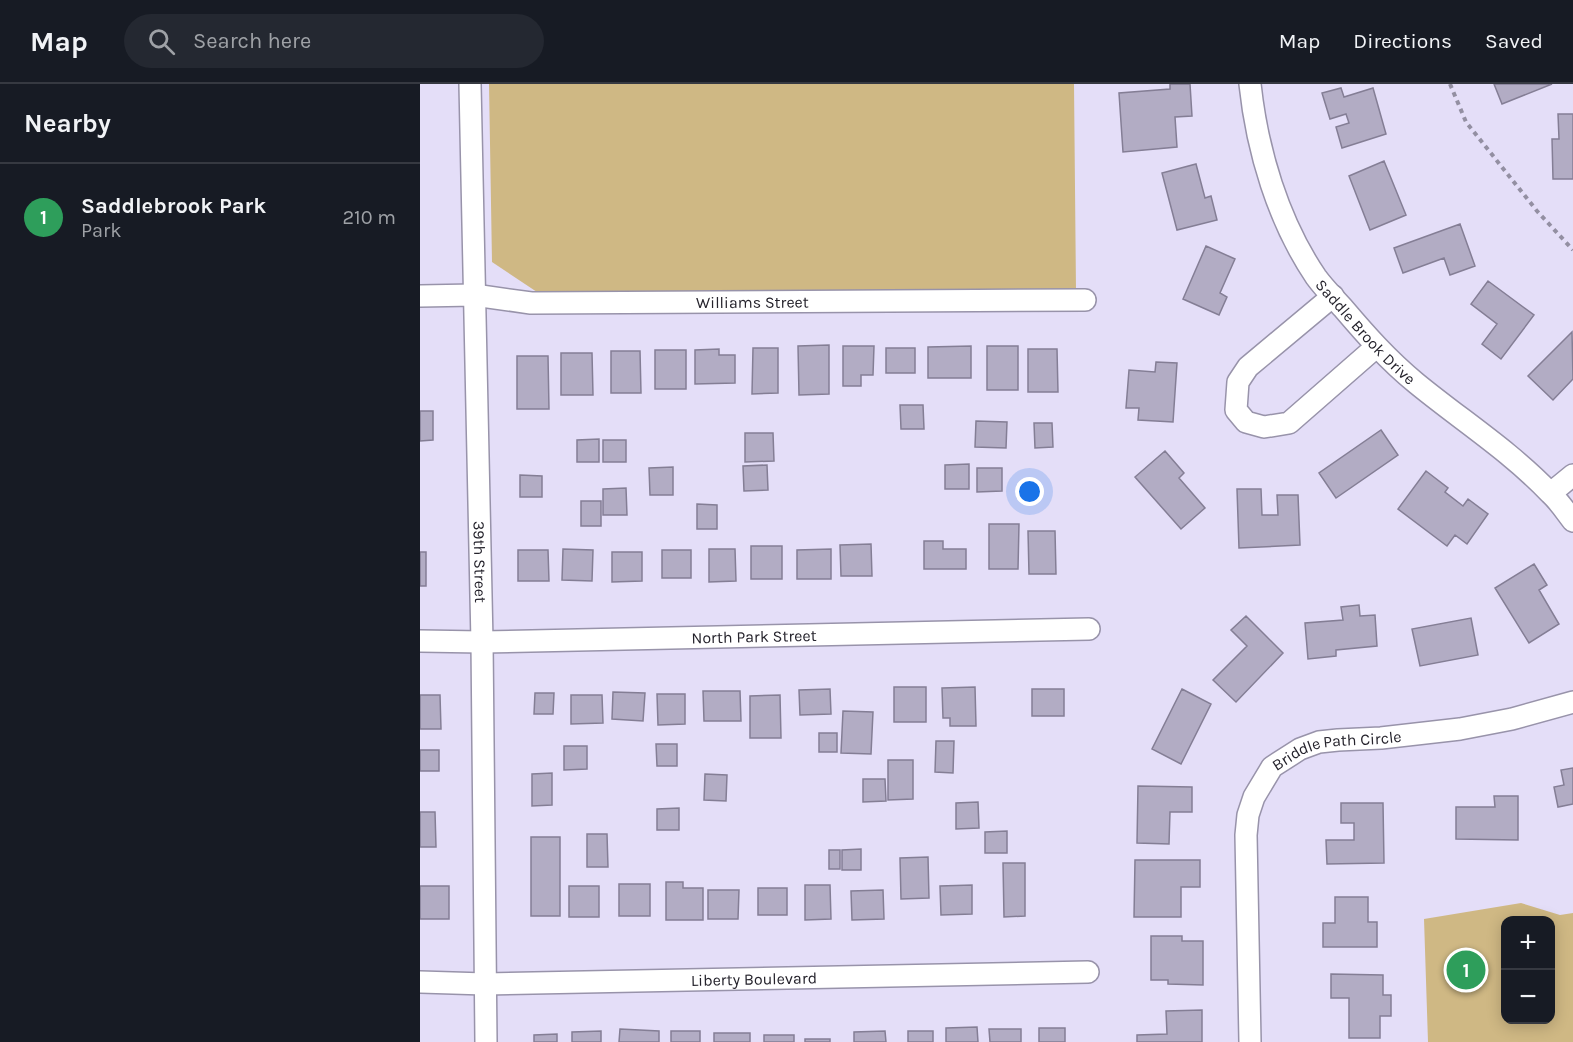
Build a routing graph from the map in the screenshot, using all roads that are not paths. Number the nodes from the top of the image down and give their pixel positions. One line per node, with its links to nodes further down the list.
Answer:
1 (470, 84): 3 (street, 39th Street)
2 (1250, 84): 5 (street, Saddle Brook Drive)
3 (474, 295): 4 (street, Williams Street); 6 (street, Williams Street); 13 (street, 39th Street)
4 (420, 296)
5 (1332, 296): 7 (street, Saddle Brook Drive); 7 (street)
6 (1085, 300)
7 (1377, 347): 9 (street, Saddle Brook Drive)
8 (1573, 475): 9 (street)
9 (1551, 493): 10 (street, Saddle Brook Drive)
10 (1573, 521)
11 (1089, 629): 13 (street, North Park Street)
12 (420, 641): 13 (street, North Park Street)
13 (482, 642): 17 (street, 39th Street)
14 (1573, 702): 19 (street, Briddle Path Circle)
15 (1088, 972): 17 (street, Liberty Boulevard)
16 (420, 982): 17 (street, Liberty Boulevard)
17 (485, 984): 18 (street, 39th Street)
18 (486, 1042)
19 (1250, 1042)

